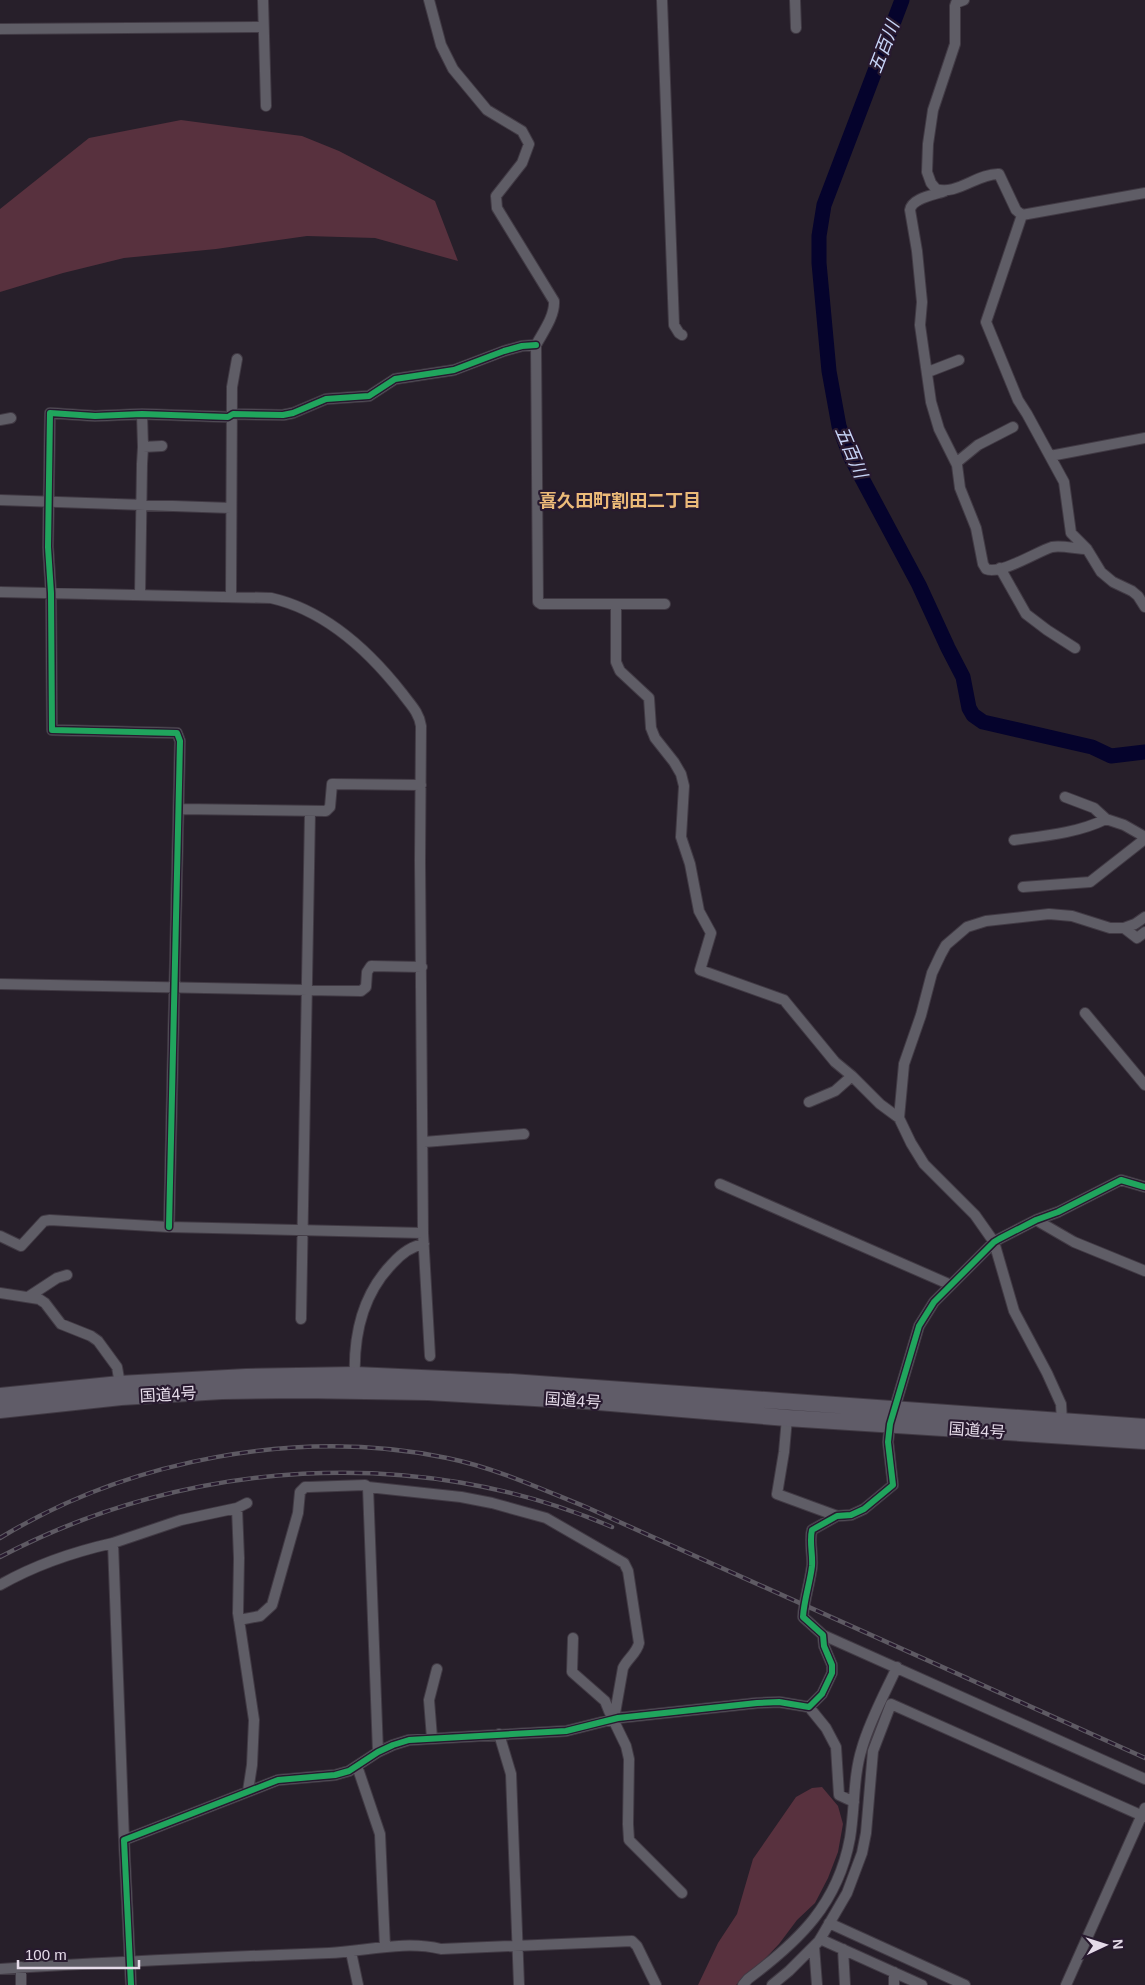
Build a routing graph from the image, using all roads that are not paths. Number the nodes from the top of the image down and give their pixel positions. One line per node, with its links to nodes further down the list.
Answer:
1 (263, 0): 6 (street)
2 (429, 0): 14 (street)
3 (662, 0): 13 (street)
4 (795, 0): 7 (street)
5 (957, 1): 10 (street)
6 (263, 27): 8 (street); 9 (street)
7 (796, 28)
8 (0, 29)
9 (266, 106)
10 (946, 191): 12 (street); 17 (street)
11 (1145, 193): 12 (street)
12 (1022, 215): 26 (street)
13 (682, 335)
14 (536, 345): 19 (street); 38 (street)
15 (237, 359): 19 (street)
16 (960, 360): 17 (street)
17 (928, 372): 27 (street)
18 (142, 414): 19 (street); 25 (street); 29 (street)
19 (233, 414): 31 (street)
20 (11, 418): 21 (street)
21 (0, 420)
22 (1012, 427): 27 (street)
23 (1145, 438): 26 (street)
24 (162, 446): 25 (street)
25 (144, 447): 30 (street)
26 (1050, 456): 32 (street)
27 (956, 463): 33 (street)
28 (0, 500): 29 (street)
29 (50, 501): 30 (street); 35 (street)
30 (141, 504): 31 (street); 36 (street)
31 (231, 508): 37 (street)
32 (1087, 549): 33 (street); 40 (street)
33 (1000, 568): 41 (street)
34 (0, 592): 35 (street)
35 (51, 593): 36 (street); 44 (street)
36 (140, 595): 37 (street)
37 (231, 597): 42 (street)
38 (616, 604): 39 (street); 58 (street)
39 (665, 604)
40 (1145, 606)
41 (1075, 648)
42 (421, 785): 45 (street); 53 (street)
43 (1065, 797): 46 (street)
44 (179, 809): 45 (street); 55 (street)
45 (310, 812): 56 (street)
46 (1106, 819): 47 (street); 48 (street)
47 (1145, 838): 49 (street)
48 (1014, 840)
49 (1023, 887)
50 (1145, 917): 51 (street)
51 (1124, 928): 52 (street); 61 (street)
52 (1145, 932)
53 (422, 967): 56 (street); 63 (street)
54 (0, 984): 55 (street)
55 (175, 988): 56 (street); 67 (street)
56 (306, 990): 68 (street)
57 (1086, 1013): 59 (street)
58 (852, 1076): 60 (street); 61 (street)
59 (1145, 1085)
60 (809, 1102)
61 (899, 1118): 71 (street)
62 (524, 1134): 63 (street)
63 (424, 1142): 69 (street)
64 (720, 1184): 75 (street)
65 (1145, 1188): 66 (street)
66 (1036, 1220): 71 (street); 73 (street)
67 (169, 1227): 68 (street); 70 (street)
68 (302, 1231): 69 (street); 78 (street)
69 (423, 1233): 72 (street)
70 (0, 1236)
71 (994, 1242): 75 (street); 86 (street)
72 (424, 1244): 79 (street); 80 (street)
73 (1145, 1271)
74 (67, 1275): 77 (street)
75 (951, 1286): 84 (street)
76 (0, 1293): 77 (street)
77 (28, 1297): 81 (street)
78 (301, 1318)
79 (430, 1356)
80 (355, 1383): 81 (highway, 国道4号); 83 (highway, 国道4号); 84 (highway, 国道4号); 85 (highway, 国道4号)
81 (120, 1384): 82 (highway, 国道4号)
82 (0, 1396)
83 (0, 1410)
84 (892, 1417): 85 (highway, 国道4号); 86 (highway, 国道4号); 88 (highway, 国道4号); 90 (street)
85 (787, 1418): 90 (street)
86 (1062, 1422): 87 (highway, 国道4号)
87 (1145, 1427)
88 (1145, 1441)
89 (368, 1487): 93 (street); 100 (street); 103 (street)
90 (838, 1516): 94 (street)
91 (113, 1543): 92 (street); 93 (street); 109 (street)
92 (0, 1585)
93 (239, 1620): 106 (street)
94 (823, 1635): 96 (street); 99 (street)
95 (573, 1638): 100 (street)
96 (897, 1667): 98 (street); 105 (street)
97 (437, 1669): 102 (street)
98 (887, 1702): 107 (street); 108 (street); 111 (street)
99 (809, 1708): 100 (street); 107 (street)
100 (614, 1719): 101 (street); 110 (street)
101 (499, 1734): 102 (street); 113 (street)
102 (432, 1738): 103 (street)
103 (378, 1752): 104 (street)
104 (357, 1766): 106 (street); 114 (street)
105 (1145, 1779)
106 (248, 1791): 109 (street)
107 (854, 1802): 126 (street)
108 (1144, 1814): 133 (street)
109 (124, 1840): 117 (street)
110 (682, 1893)
111 (829, 1923): 112 (street); 132 (street)
112 (817, 1942): 115 (street); 127 (street); 128 (street)
113 (517, 1945): 114 (street); 124 (street); 125 (street)
114 (385, 1947): 116 (street)
115 (843, 1950): 120 (street); 129 (street)
116 (351, 1952): 117 (street); 123 (street)
117 (130, 1960): 118 (street); 122 (street)
118 (21, 1968): 119 (street); 121 (street)
119 (0, 1969)
120 (894, 1972): 130 (street); 131 (street)
121 (21, 1985)
122 (131, 1985)
123 (358, 1985)
124 (519, 1985)
125 (656, 1985)
126 (743, 1985)
127 (772, 1985)
128 (817, 1985)
129 (845, 1985)
130 (894, 1985)
131 (922, 1985)
132 (965, 1985)
133 (1066, 1985)

